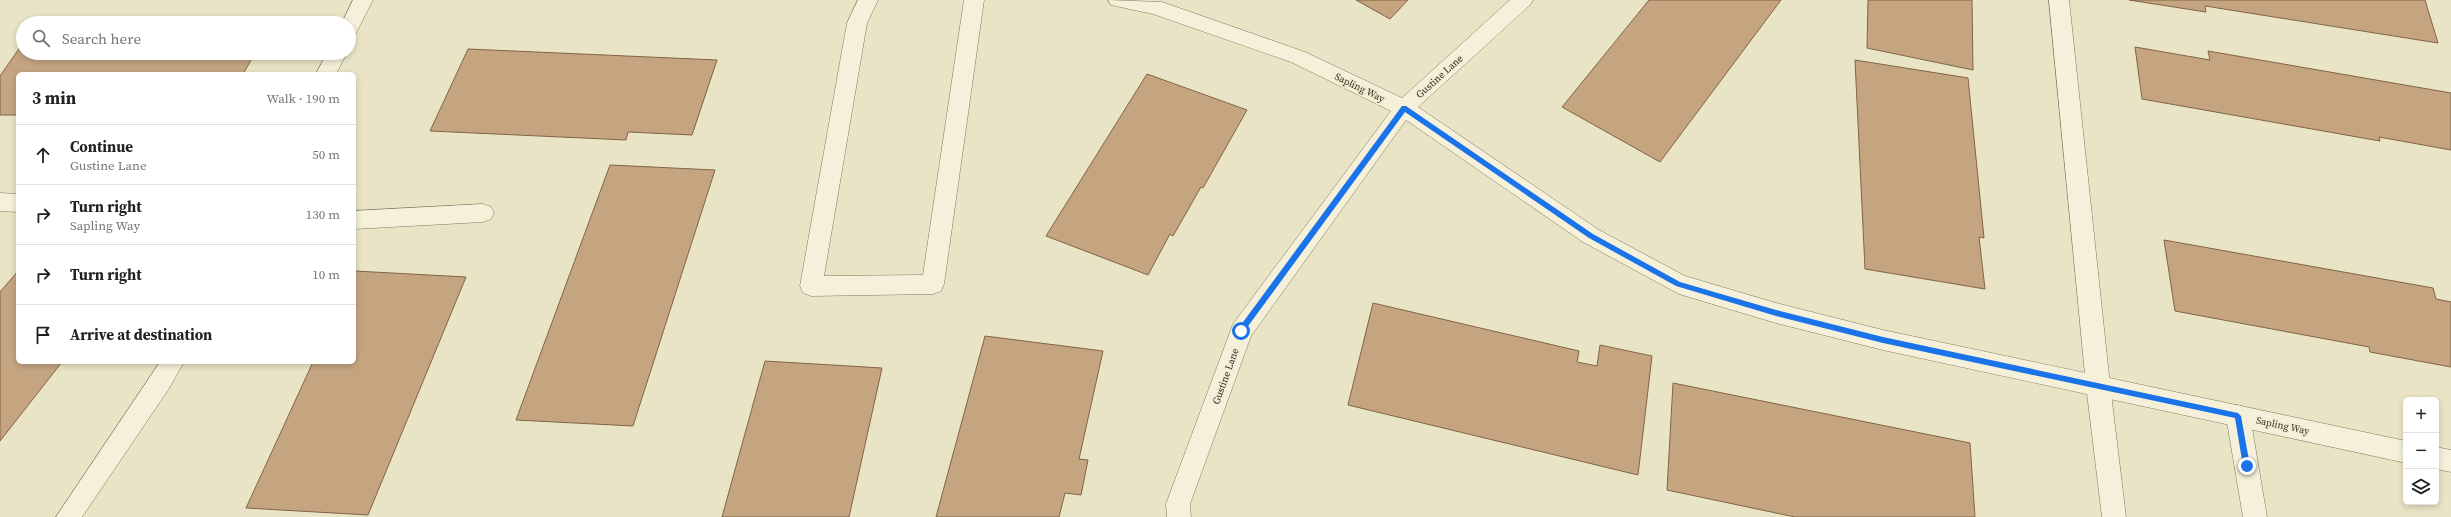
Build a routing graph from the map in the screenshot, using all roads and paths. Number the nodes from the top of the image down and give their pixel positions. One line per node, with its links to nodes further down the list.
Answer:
1 (363, 0): 8 (street)
2 (868, 0): 3 (street)
3 (974, 0)
4 (1118, 0): 7 (street, Sapling Way)
5 (1523, 0): 11 (street, Gustine Lane)
6 (2059, 0): 17 (street)
7 (1158, 4): 11 (street, Sapling Way)
8 (355, 16)
9 (333, 60): 10 (street)
10 (327, 72)
11 (1404, 108): 17 (street, Sapling Way); 23 (street, Gustine Lane)
12 (0, 202): 13 (street)
13 (16, 203)
14 (484, 213): 15 (street)
15 (356, 220)
16 (171, 364): 22 (street)
17 (2098, 385): 18 (street, Sapling Way); 24 (street)
18 (2238, 416): 19 (street, Sapling Way); 25 (street)
19 (2403, 451)
20 (2439, 459): 21 (street)
21 (2451, 462)
22 (68, 517)
23 (1179, 517)
24 (2114, 517)
25 (2255, 517)

